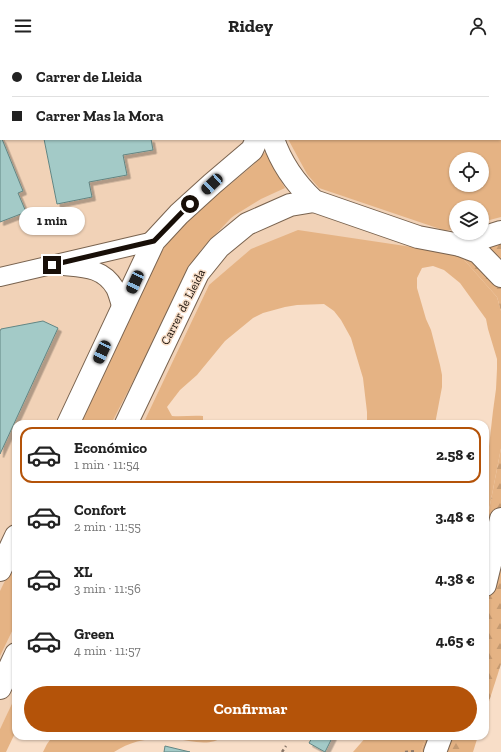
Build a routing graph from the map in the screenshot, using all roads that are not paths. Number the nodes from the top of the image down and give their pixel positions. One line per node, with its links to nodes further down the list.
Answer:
1 (257, 140): 5 (street)
2 (274, 140): 3 (street)
3 (314, 201): 6 (street); 12 (street, Carrer de Lleida)
4 (501, 232): 6 (street)
5 (154, 241): 7 (street); 10 (street)
6 (460, 245): 8 (street)
7 (52, 265): 9 (street); 10 (street)
8 (501, 276)
9 (0, 277)
10 (122, 309): 11 (street)
11 (70, 420)
12 (128, 420)
13 (501, 519): 15 (street)
14 (12, 544): 16 (street)
15 (489, 568)
16 (0, 570)
17 (12, 662): 18 (street)
18 (0, 688)
19 (440, 740): 20 (street)
20 (436, 752)

